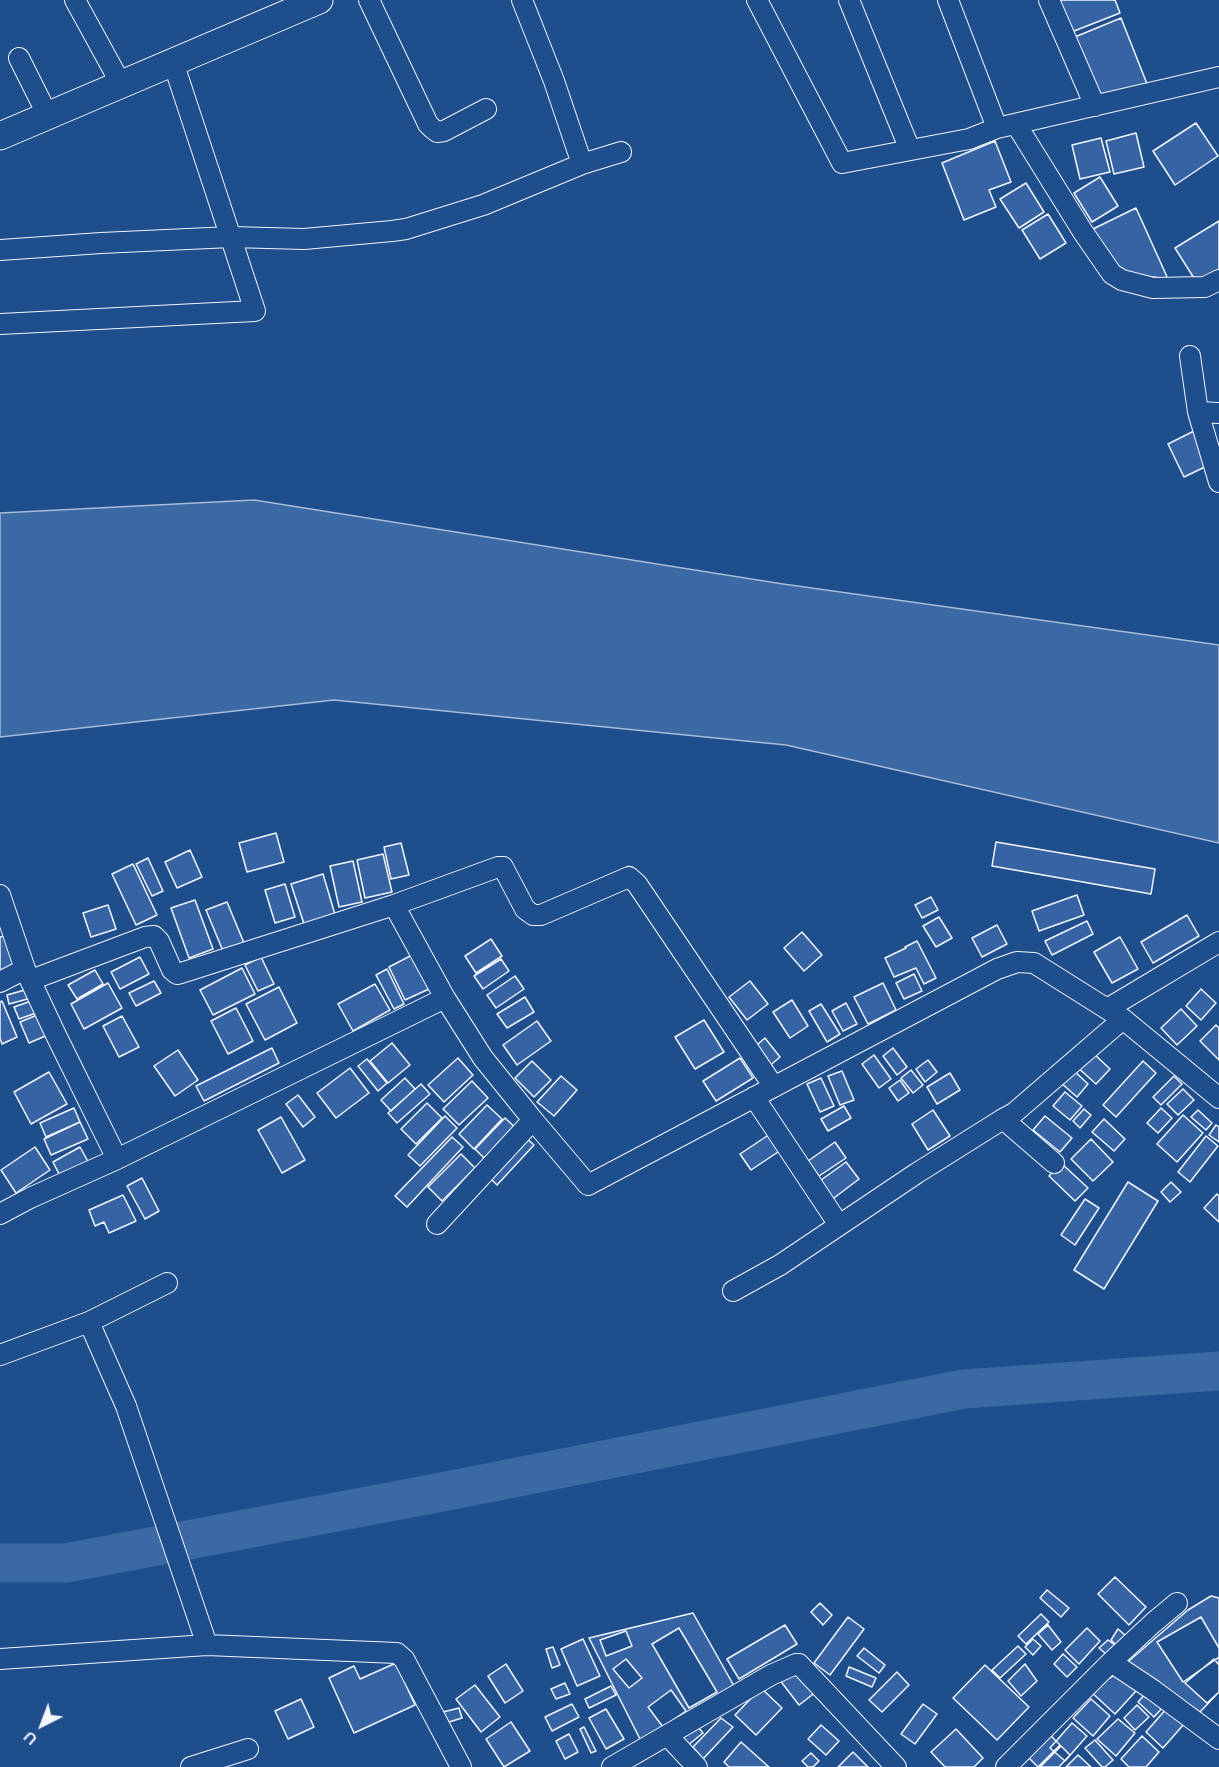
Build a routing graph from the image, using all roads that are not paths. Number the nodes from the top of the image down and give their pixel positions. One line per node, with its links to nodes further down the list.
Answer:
1 (75, 0): 12 (street)
2 (319, 0): 10 (street)
3 (369, 0): 14 (street)
4 (522, 0): 20 (street)
5 (757, 0): 18 (street)
6 (849, 0): 18 (street)
7 (948, 0): 16 (street)
8 (1049, 0): 13 (street)
9 (19, 58): 15 (street)
10 (173, 62): 12 (street); 21 (street)
11 (1219, 77): 13 (street)
12 (121, 84): 15 (street)
13 (1095, 106): 16 (street)
14 (486, 109)
15 (48, 116): 17 (street)
16 (1007, 126): 18 (street); 23 (street)
17 (0, 136)
18 (910, 150)
19 (621, 152): 20 (street)
20 (582, 164): 21 (street)
21 (231, 237): 22 (street); 24 (street)
22 (0, 250)
23 (1219, 280)
24 (0, 324)
25 (1190, 356): 26 (street)
26 (1198, 412): 27 (street); 28 (street)
27 (1219, 413)
28 (1219, 482)
29 (0, 895): 32 (street)
30 (394, 905): 32 (street); 34 (street); 36 (street)
31 (1219, 942): 35 (street)
32 (28, 974): 33 (street); 41 (street)
33 (0, 982)
34 (445, 998): 40 (street); 41 (street)
35 (1115, 1014): 36 (street); 38 (street); 39 (street)
36 (774, 1087): 37 (street)
37 (754, 1097): 40 (street); 45 (street)
38 (1219, 1098)
39 (1004, 1119): 42 (street); 45 (street)
40 (533, 1120): 44 (street)
41 (117, 1159): 43 (street)
42 (1054, 1163)
43 (0, 1214)
44 (437, 1224)
45 (839, 1225): 47 (street)
46 (167, 1283): 48 (street)
47 (733, 1291)
48 (89, 1322): 49 (street); 51 (street)
49 (0, 1355)
50 (1178, 1603): 53 (street)
51 (207, 1645): 52 (street); 58 (street)
52 (0, 1659)
53 (1111, 1662): 55 (street); 62 (street)
54 (667, 1735): 59 (street); 60 (street); 61 (street)
55 (1219, 1739)
56 (248, 1749): 57 (street)
57 (190, 1767)
58 (461, 1767)
59 (612, 1767)
60 (697, 1767)
61 (896, 1767)
62 (1006, 1767)

